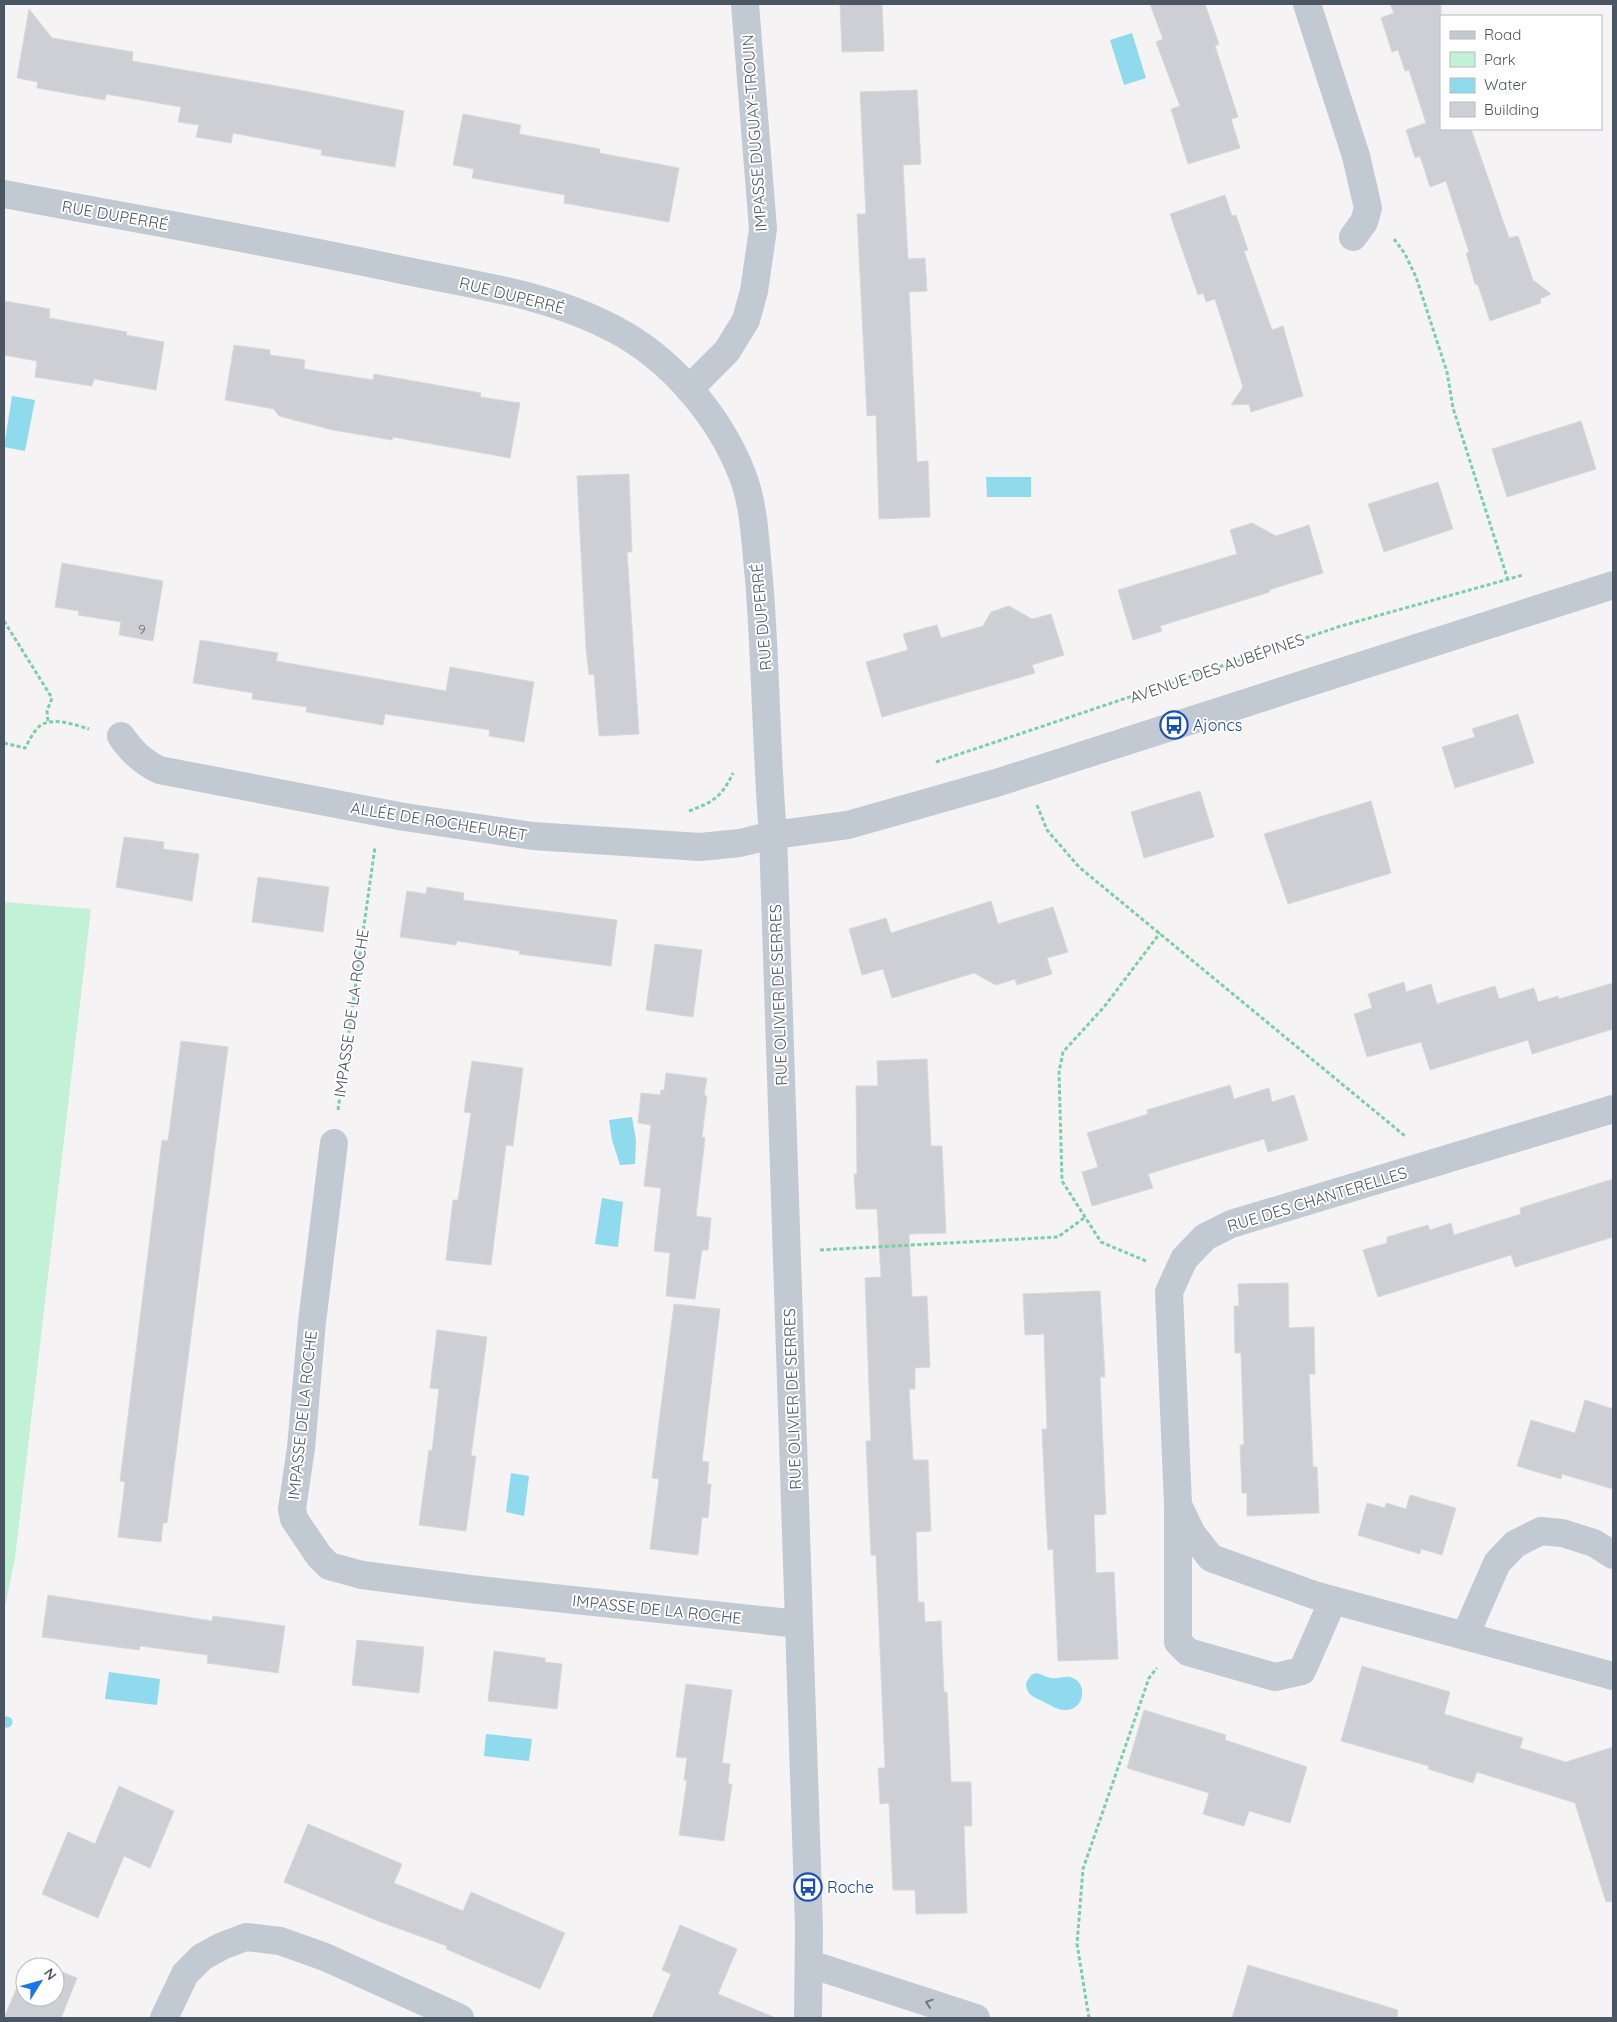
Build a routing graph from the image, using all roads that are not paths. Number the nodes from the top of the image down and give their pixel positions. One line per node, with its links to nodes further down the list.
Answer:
1 (745, 4): 5 (street, IMPASSE DUGUAY-TROUIN)
2 (1307, 4): 4 (street)
3 (4, 194): 5 (street, RUE DUPERRÉ)
4 (1353, 237)
5 (688, 389): 8 (street, RUE DUPERRÉ)
6 (1613, 585): 8 (street)
7 (121, 736): 8 (street, ALLÉE DE ROCHEFURET)
8 (773, 835): 14 (street, RUE OLIVIER DE SERRES)
9 (1613, 1109): 11 (street, RUE DES CHANTERELLES)
10 (334, 1143): 14 (street, IMPASSE DE LA ROCHE)
11 (1178, 1506): 13 (street, RUE DES CHANTERELLES); 13 (street, RUE DES CHANTERELLES)
12 (1613, 1555): 15 (street)
13 (1333, 1600): 15 (street, RUE DES CHANTERELLES)
14 (799, 1624): 17 (street, RUE OLIVIER DE SERRES)
15 (1465, 1636): 16 (street, RUE DES CHANTERELLES)
16 (1613, 1676)
17 (810, 1964): 20 (street, RUE OLIVIER DE SERRES); 21 (street, one-way to 17)
18 (164, 2018): 19 (street)
19 (460, 2018)
20 (808, 2018)
21 (976, 2018)

